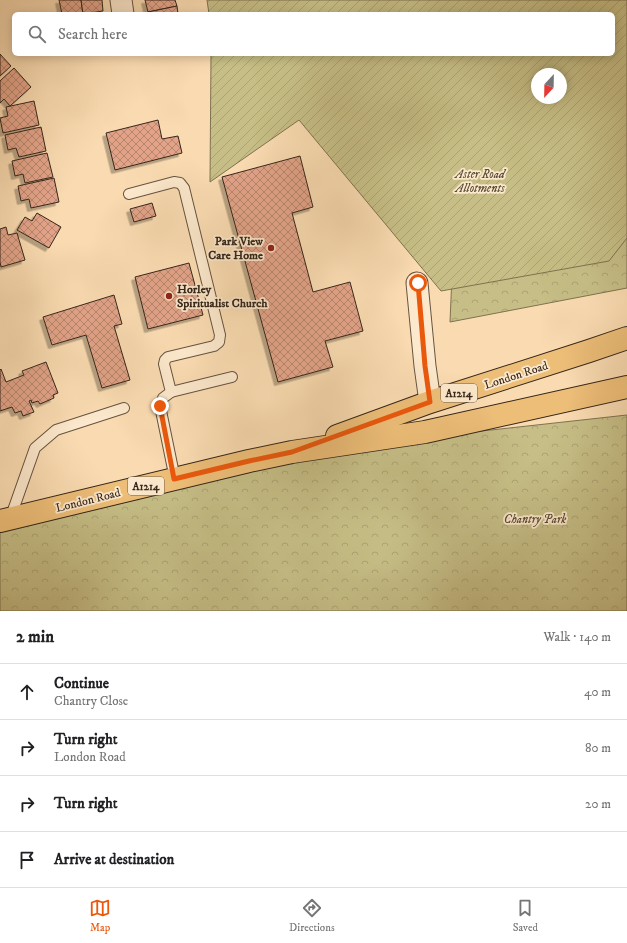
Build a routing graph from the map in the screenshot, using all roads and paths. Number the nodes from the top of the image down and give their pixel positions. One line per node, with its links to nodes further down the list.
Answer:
1 (121, 0): 2 (street)
2 (123, 12)
3 (129, 194): 8 (lane)
4 (418, 283): 9 (street)
5 (627, 338): 9 (main road, London Road / A1214)
6 (232, 377): 8 (lane)
7 (627, 387): 11 (main road, London Road / A1214)
8 (171, 392): 12 (lane)
9 (430, 402): 11 (main road, London Road / A1214)
10 (124, 408): 13 (lane)
11 (292, 452): 12 (main road, London Road / A1214)
12 (174, 479): 13 (main road, London Road / A1214)
13 (5, 520)

